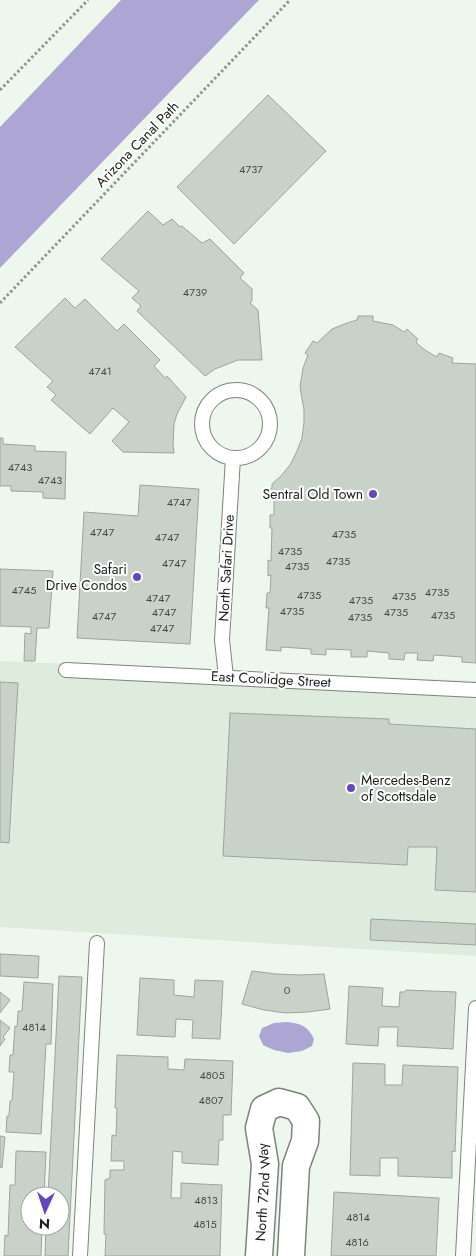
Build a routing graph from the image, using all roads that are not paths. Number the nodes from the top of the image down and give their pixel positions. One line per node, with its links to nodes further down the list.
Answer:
1 (233, 458): 1 (lane); 3 (lane, North Safari Drive)
2 (66, 670): 3 (lane, East Coolidge Street)
3 (226, 677): 4 (lane, East Coolidge Street)
4 (476, 690)
5 (97, 943): 7 (lane)
6 (476, 1008): 10 (lane)
7 (80, 1256)
8 (259, 1256): 9 (street, North 72nd Way)
9 (291, 1256)
10 (463, 1256)

